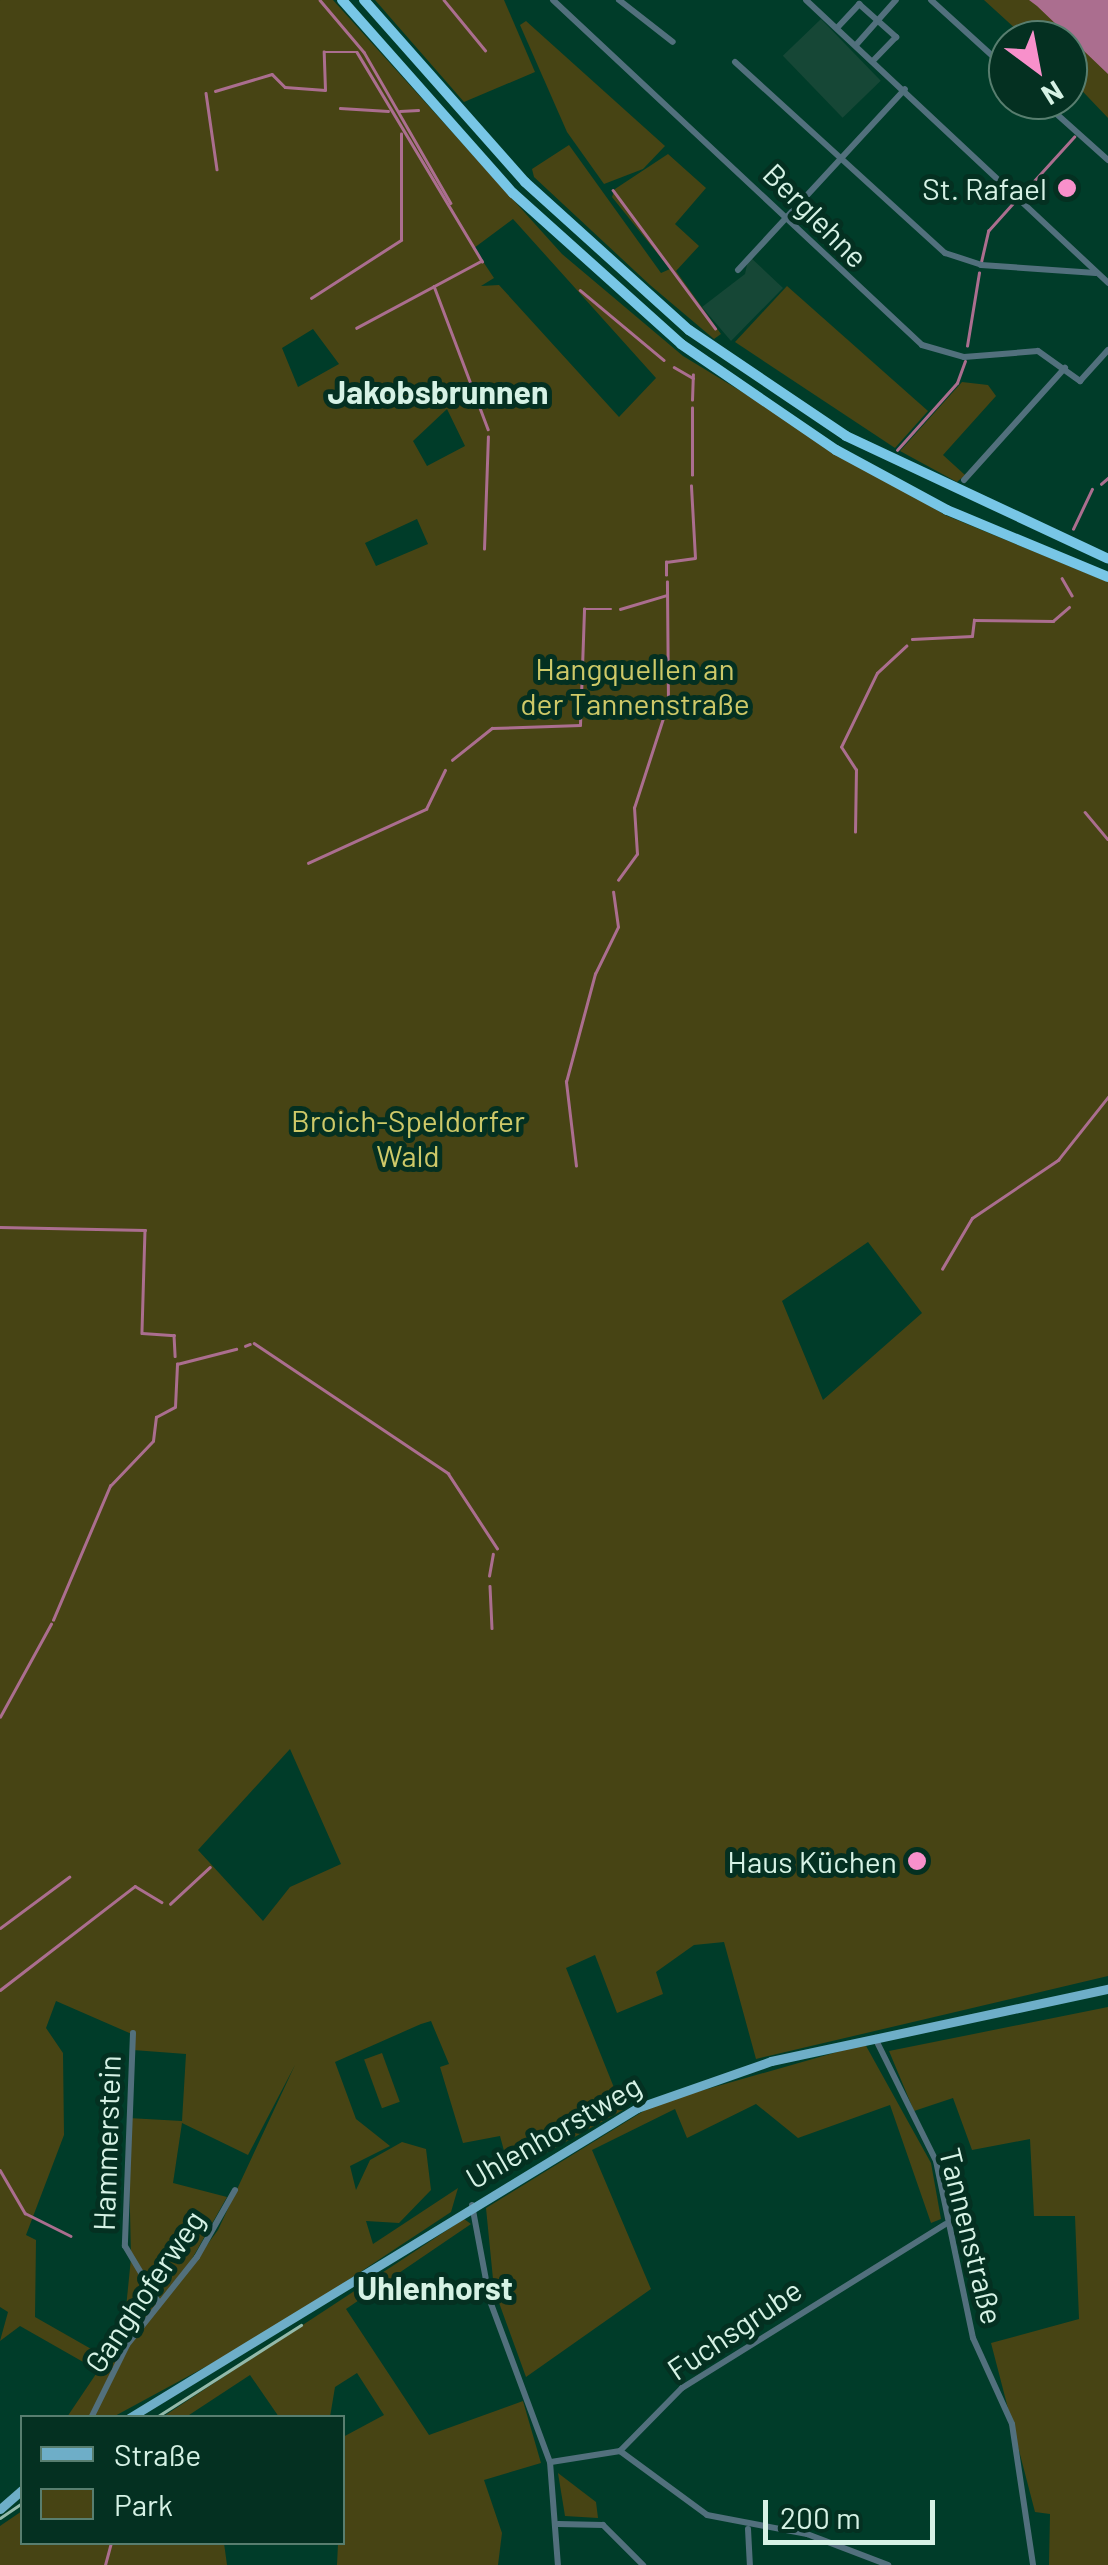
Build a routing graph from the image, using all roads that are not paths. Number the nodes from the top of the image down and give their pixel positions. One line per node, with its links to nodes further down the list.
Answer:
1 (342, 0): 29 (highway)
2 (364, 0): 28 (highway)
3 (553, 0): 19 (street, Berglehne)
4 (620, 0): 10 (street)
5 (806, 0): 9 (street)
6 (896, 0): 8 (street)
7 (931, 0): 12 (street)
8 (878, 21): 9 (street); 11 (street); 13 (street)
9 (837, 28): 11 (street)
10 (673, 42)
11 (856, 45): 13 (street)
12 (988, 52)
13 (874, 60): 15 (street)
14 (734, 62): 18 (street)
15 (906, 89): 18 (street); 20 (street)
16 (1064, 120): 17 (street)
17 (1108, 160)
18 (840, 163): 19 (street); 21 (street)
19 (782, 218): 22 (street); 26 (street, Berglehne)
20 (1076, 254): 21 (street); 23 (street)
21 (1064, 269): 23 (street)
22 (738, 270)
23 (1096, 273): 24 (street)
24 (1108, 282)
25 (1108, 350): 26 (street, Berglehne)
26 (1066, 368): 27 (street)
27 (964, 480)
28 (1108, 559)
29 (1108, 576)
30 (1108, 1989): 32 (main road, Uhlenhorstweg)
31 (133, 2033): 36 (street, Hammerstein)
32 (874, 2038): 34 (main road, Uhlenhorstweg); 35 (street, Tannenstraße)
33 (235, 2190): 36 (street, Ganghoferweg)
34 (472, 2206): 38 (main road, Uhlenhorstweg); 40 (street)
35 (945, 2224): 39 (street, Fuchsgrube); 49 (street, Tannenstraße)
36 (160, 2303): 37 (street, Ganghoferweg)
37 (93, 2415)
38 (133, 2415)
39 (620, 2451): 40 (street); 44 (street)
40 (550, 2462): 43 (street)
41 (20, 2492): 42 (main road)
42 (0, 2509)
43 (558, 2524): 45 (street); 46 (street)
44 (748, 2529): 47 (street); 48 (street)
45 (558, 2565)
46 (643, 2565)
47 (750, 2565)
48 (888, 2565)
49 (1032, 2565)

